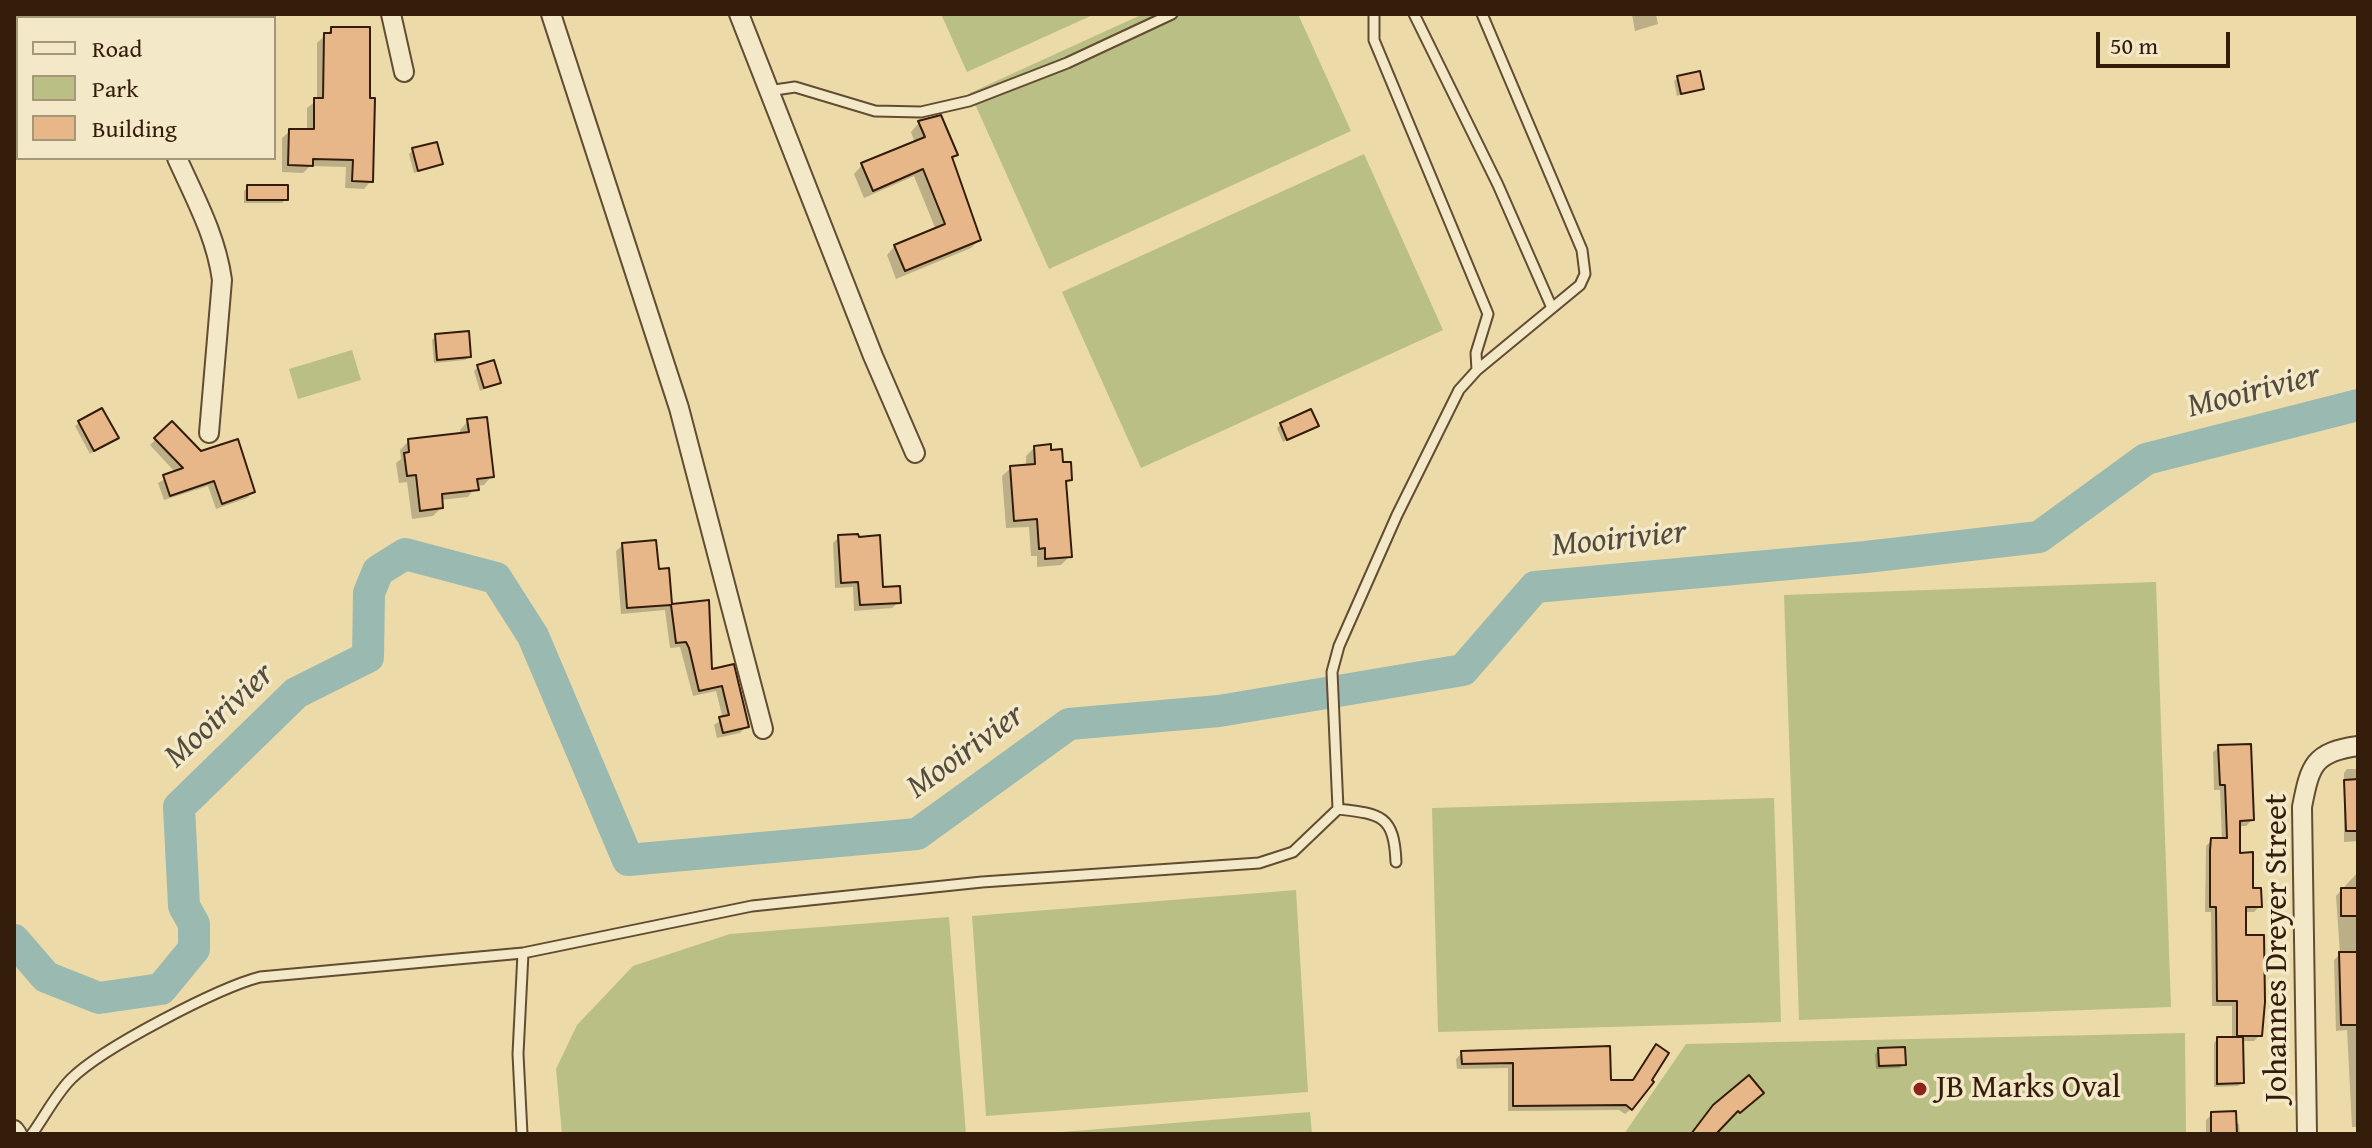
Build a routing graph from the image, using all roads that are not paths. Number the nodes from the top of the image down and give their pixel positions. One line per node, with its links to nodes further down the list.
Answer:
1 (391, 14): 8 (street)
2 (551, 14): 15 (street)
3 (739, 14): 9 (street)
4 (1172, 14): 9 (lane)
5 (1374, 14): 12 (lane)
6 (1414, 14): 11 (lane)
7 (1482, 14): 11 (lane)
8 (404, 72)
9 (768, 91): 14 (street)
10 (178, 160): 13 (street)
11 (1552, 308): 12 (lane)
12 (1477, 370): 17 (lane)
13 (209, 433)
14 (915, 453)
15 (763, 729)
16 (2358, 746): 22 (street, Johannes Dreyer Street)
17 (1338, 809): 18 (lane); 19 (lane)
18 (1396, 862)
19 (523, 953): 20 (lane); 21 (lane)
20 (32, 1134)
21 (522, 1134)
22 (2307, 1134)

